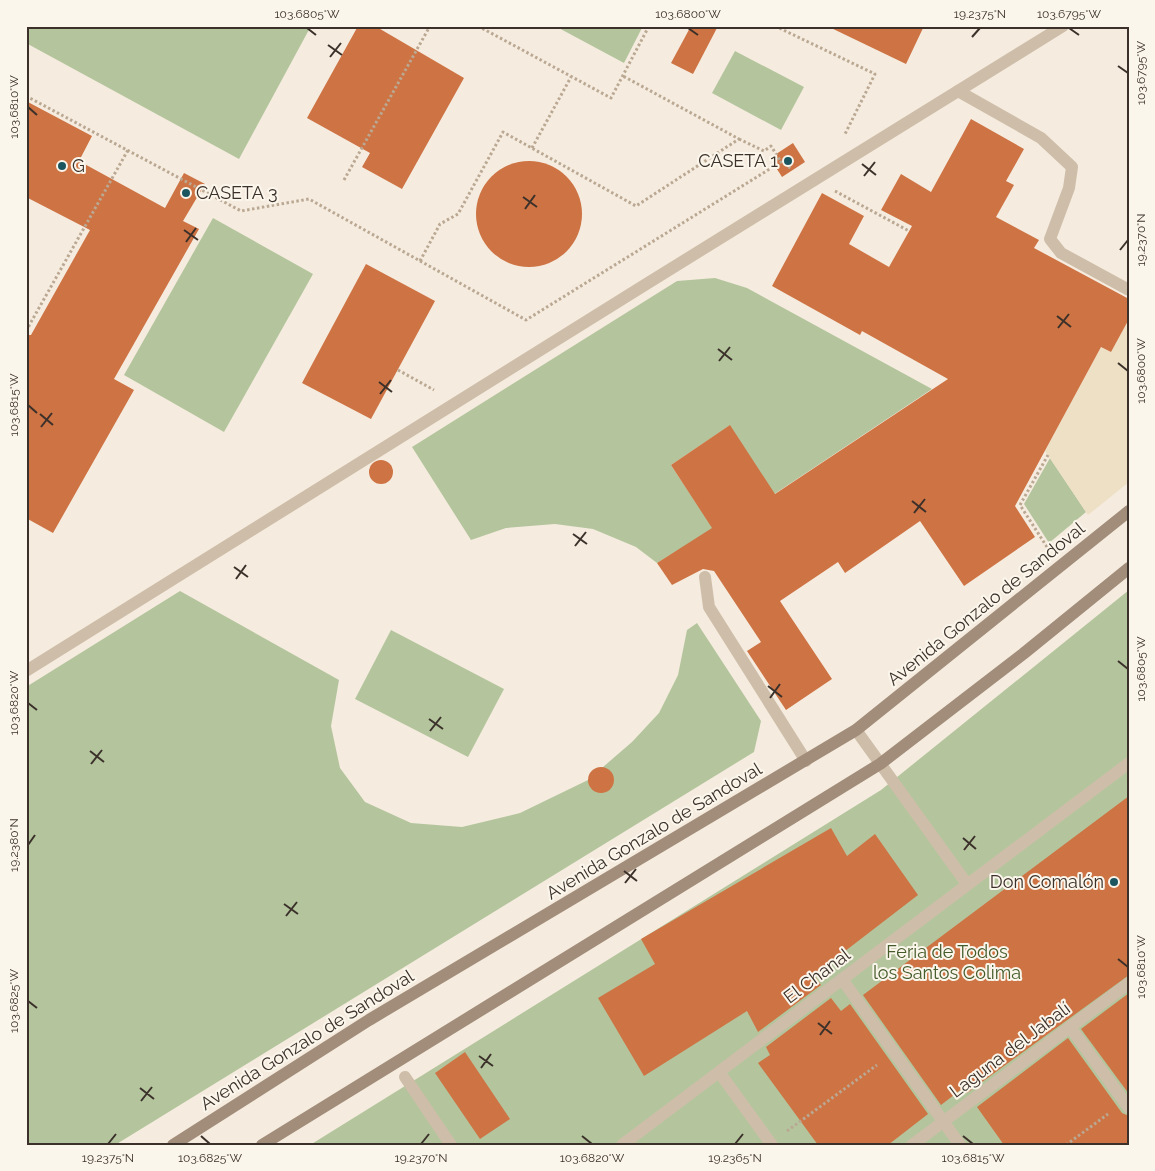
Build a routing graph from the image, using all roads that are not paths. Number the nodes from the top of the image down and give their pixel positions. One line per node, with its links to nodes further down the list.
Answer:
1 (1063, 26): 2 (street)
2 (958, 91): 3 (street); 7 (street)
3 (1129, 290)
4 (1129, 511): 8 (main road, Avenida Gonzalo de Sandoval)
5 (1129, 568): 11 (main road)
6 (705, 576): 9 (street)
7 (26, 671)
8 (856, 730): 9 (main road, Avenida Gonzalo de Sandoval); 11 (street)
9 (806, 761): 21 (main road, Avenida Gonzalo de Sandoval)
10 (1129, 763): 12 (street, El Chanal)
11 (880, 764): 12 (street); 22 (main road)
12 (968, 884): 13 (street, El Chanal)
13 (842, 979): 16 (street, El Chanal); 19 (street)
14 (1129, 983): 15 (street, Laguna del Jabalí)
15 (1070, 1027): 18 (street); 19 (street, Laguna del Jabalí)
16 (719, 1072): 20 (street); 24 (street, El Chanal)
17 (406, 1077): 23 (street)
18 (1127, 1105)
19 (944, 1121): 25 (street, Laguna del Jabalí); 26 (street)
20 (771, 1144)
21 (173, 1145)
22 (262, 1145)
23 (451, 1145)
24 (622, 1145)
25 (912, 1145)
26 (960, 1145)

